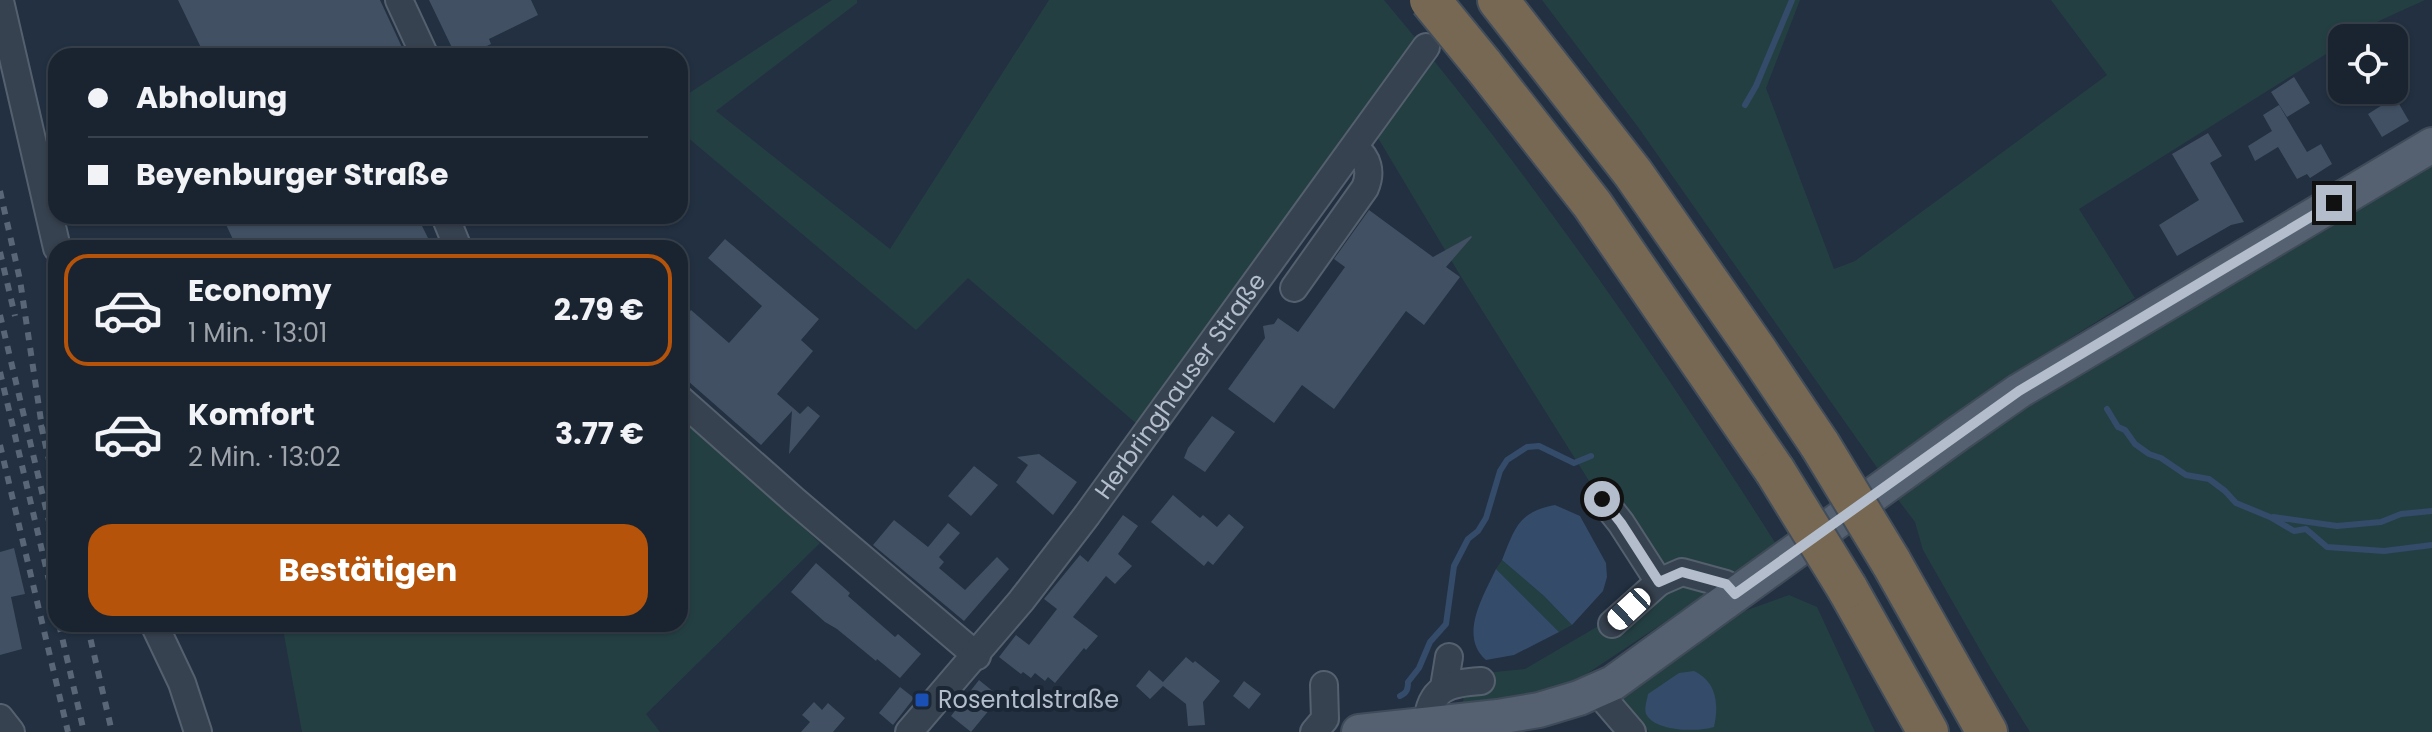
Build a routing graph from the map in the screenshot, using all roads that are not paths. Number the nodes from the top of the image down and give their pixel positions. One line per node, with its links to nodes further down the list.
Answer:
1 (399, 0): 6 (street)
2 (1430, 0): 31 (highway, bridge)
3 (0, 1): 9 (street)
4 (1507, 12): 32 (highway, bridge)
5 (1426, 47): 8 (street, Herbringhauser Straße)
6 (421, 48)
7 (2432, 145): 14 (main road)
8 (1355, 148): 10 (street); 17 (street, Herbringhauser Straße)
9 (48, 209)
10 (1294, 288)
11 (688, 406): 17 (street)
12 (1602, 499): 13 (street)
13 (1672, 571): 14 (street); 15 (street)
14 (1735, 594): 22 (main road)
15 (1612, 624)
16 (158, 632): 27 (street)
17 (977, 656): 25 (street, Herbringhauser Straße)
18 (1449, 657): 21 (street)
19 (1481, 681): 21 (street)
20 (1324, 685): 28 (street)
21 (1444, 687): 24 (street)
22 (1596, 690): 24 (main road); 30 (street)
23 (0, 718): 26 (street)
24 (1427, 725): 29 (main road)
25 (916, 727)
26 (11, 732)
27 (198, 732)
28 (1314, 732)
29 (1359, 732)
30 (1632, 732)
31 (1928, 732)
32 (1987, 732)

